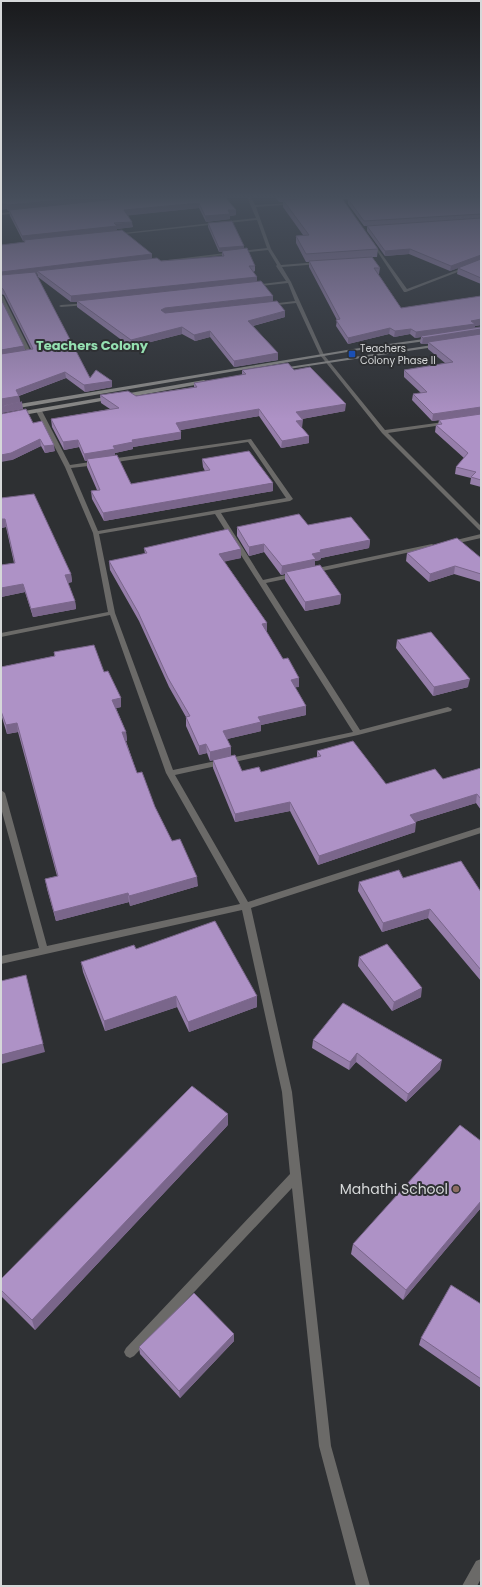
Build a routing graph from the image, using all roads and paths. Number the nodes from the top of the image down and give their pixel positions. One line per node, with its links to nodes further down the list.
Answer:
1 (281, 271): 4 (street)
2 (392, 271): 3 (street)
3 (458, 271)
4 (289, 282): 5 (street); 7 (street)
5 (249, 286)
6 (1, 296): 13 (street)
7 (297, 302): 10 (street); 14 (street)
8 (93, 303): 9 (street)
9 (62, 306)
10 (266, 306)
11 (440, 338): 14 (street)
12 (445, 344): 15 (street)
13 (23, 355)
14 (322, 356): 15 (street); 20 (street)
15 (328, 362): 16 (street); 24 (street)
16 (275, 370)
17 (214, 381): 18 (street)
18 (121, 397)
19 (114, 398): 21 (street)
20 (1, 409)
21 (39, 411): 22 (street); 25 (street)
22 (1, 418)
23 (459, 420): 24 (street)
24 (384, 432): 27 (street)
25 (68, 467): 26 (street); 28 (street)
26 (216, 512): 28 (street); 32 (street)
27 (481, 529)
28 (96, 533): 33 (street)
29 (481, 536): 30 (street)
30 (306, 572)
31 (299, 574): 32 (street)
32 (261, 582): 36 (street)
33 (112, 613): 34 (street); 37 (street)
34 (1, 635)
35 (448, 709): 36 (street)
36 (358, 733): 37 (street)
37 (170, 773): 40 (street)
38 (1, 793): 41 (street)
39 (481, 830): 40 (street)
40 (246, 906): 41 (street); 43 (street)
41 (44, 950): 42 (street)
42 (1, 960)
43 (296, 1176): 44 (street); 46 (street)
44 (130, 1352)
45 (481, 1566): 47 (street)
46 (363, 1586)
47 (468, 1586)

